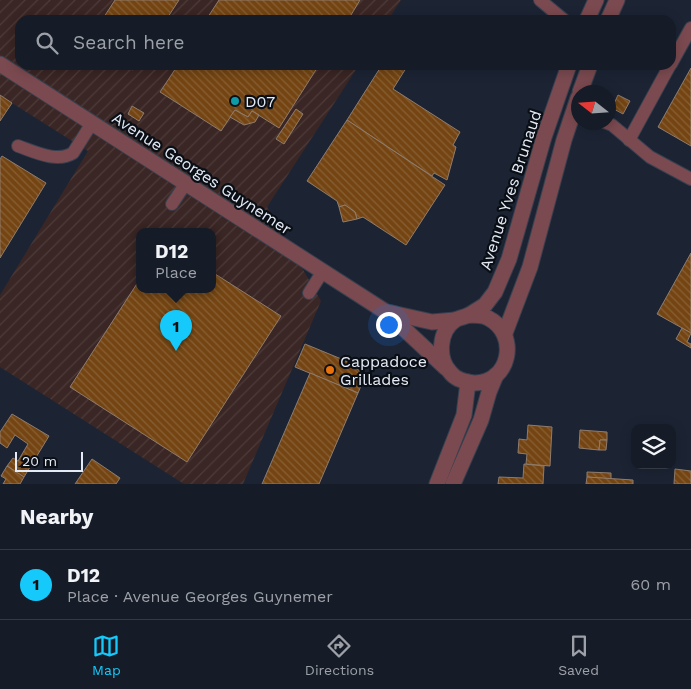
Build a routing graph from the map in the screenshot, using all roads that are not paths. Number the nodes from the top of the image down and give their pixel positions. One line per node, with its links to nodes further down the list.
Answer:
1 (540, 0): 4 (lane)
2 (596, 0): 5 (street)
3 (617, 0): 6 (street)
4 (558, 15)
5 (588, 15)
6 (610, 15)
7 (691, 28): 8 (lane)
8 (676, 55)
9 (0, 64): 15 (street, Avenue Georges Guynemer)
10 (567, 70): 25 (street, Avenue Yves Brunaud)
11 (588, 70): 13 (street)
12 (668, 70): 17 (lane)
13 (583, 85)
14 (571, 122): 27 (street)
15 (92, 123): 18 (lane); 20 (street, Avenue Georges Guynemer)
16 (616, 129): 17 (lane)
17 (629, 140): 19 (lane)
18 (18, 146)
19 (691, 179)
20 (186, 183): 21 (lane); 22 (street, Avenue Georges Guynemer)
21 (172, 204)
22 (323, 271): 23 (lane); 24 (street, Avenue Georges Guynemer)
23 (310, 293)
24 (386, 312): 26 (street, Avenue Georges Guynemer); 28 (street, Avenue Georges Guynemer)
25 (469, 315): 26 (street); 27 (street)
26 (454, 320): 28 (street)
27 (504, 333): 29 (street)
28 (446, 368): 30 (street)
29 (496, 375): 30 (street); 32 (street)
30 (468, 382): 31 (street)
31 (437, 484)
32 (453, 484)

